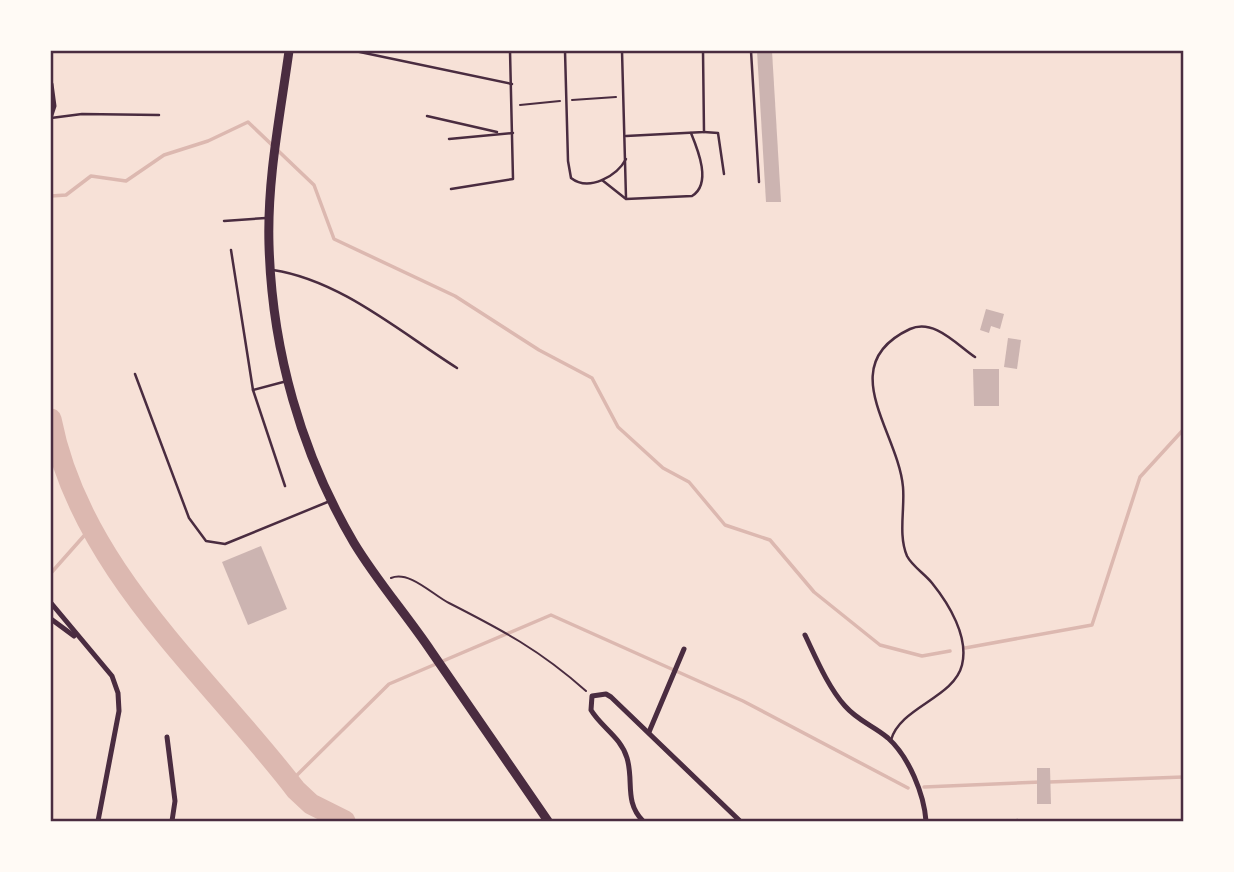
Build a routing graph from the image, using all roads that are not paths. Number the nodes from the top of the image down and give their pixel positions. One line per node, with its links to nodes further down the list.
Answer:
1 (289, 51): 25 (highway)
2 (355, 51): 9 (lane)
3 (510, 51): 9 (lane)
4 (565, 51): 21 (lane)
5 (622, 51): 17 (lane)
6 (703, 51): 14 (lane)
7 (751, 51): 22 (lane)
8 (51, 84): 12 (street)
9 (512, 84): 15 (lane)
10 (159, 115): 12 (lane)
11 (427, 116): 13 (lane)
12 (51, 117)
13 (497, 132): 15 (lane); 18 (lane)
14 (704, 132): 16 (lane); 20 (lane)
15 (513, 133): 23 (lane)
16 (691, 133): 17 (lane); 24 (lane)
17 (626, 136): 19 (lane)
18 (449, 139)
19 (626, 159): 21 (lane); 24 (lane)
20 (724, 174)
21 (602, 180): 24 (lane)
22 (759, 182)
23 (451, 189)
24 (626, 199)
25 (269, 218): 26 (lane); 28 (highway)
26 (224, 220)
27 (231, 250): 33 (lane)
28 (270, 269): 30 (lane); 32 (highway)
29 (975, 357): 43 (lane)
30 (457, 368)
31 (135, 374): 35 (lane)
32 (287, 381): 33 (lane); 35 (highway)
33 (253, 390): 34 (lane)
34 (285, 486)
35 (331, 501): 46 (highway)
36 (51, 603): 39 (street)
37 (51, 619): 39 (street)
38 (805, 635): 43 (street)
39 (77, 638): 44 (street)
40 (684, 649): 41 (street)
41 (649, 732): 47 (street); 48 (street)
42 (167, 737): 45 (street)
43 (891, 740): 49 (street)
44 (98, 821)
45 (171, 821)
46 (548, 821)
47 (643, 821)
48 (740, 821)
49 (926, 821)

